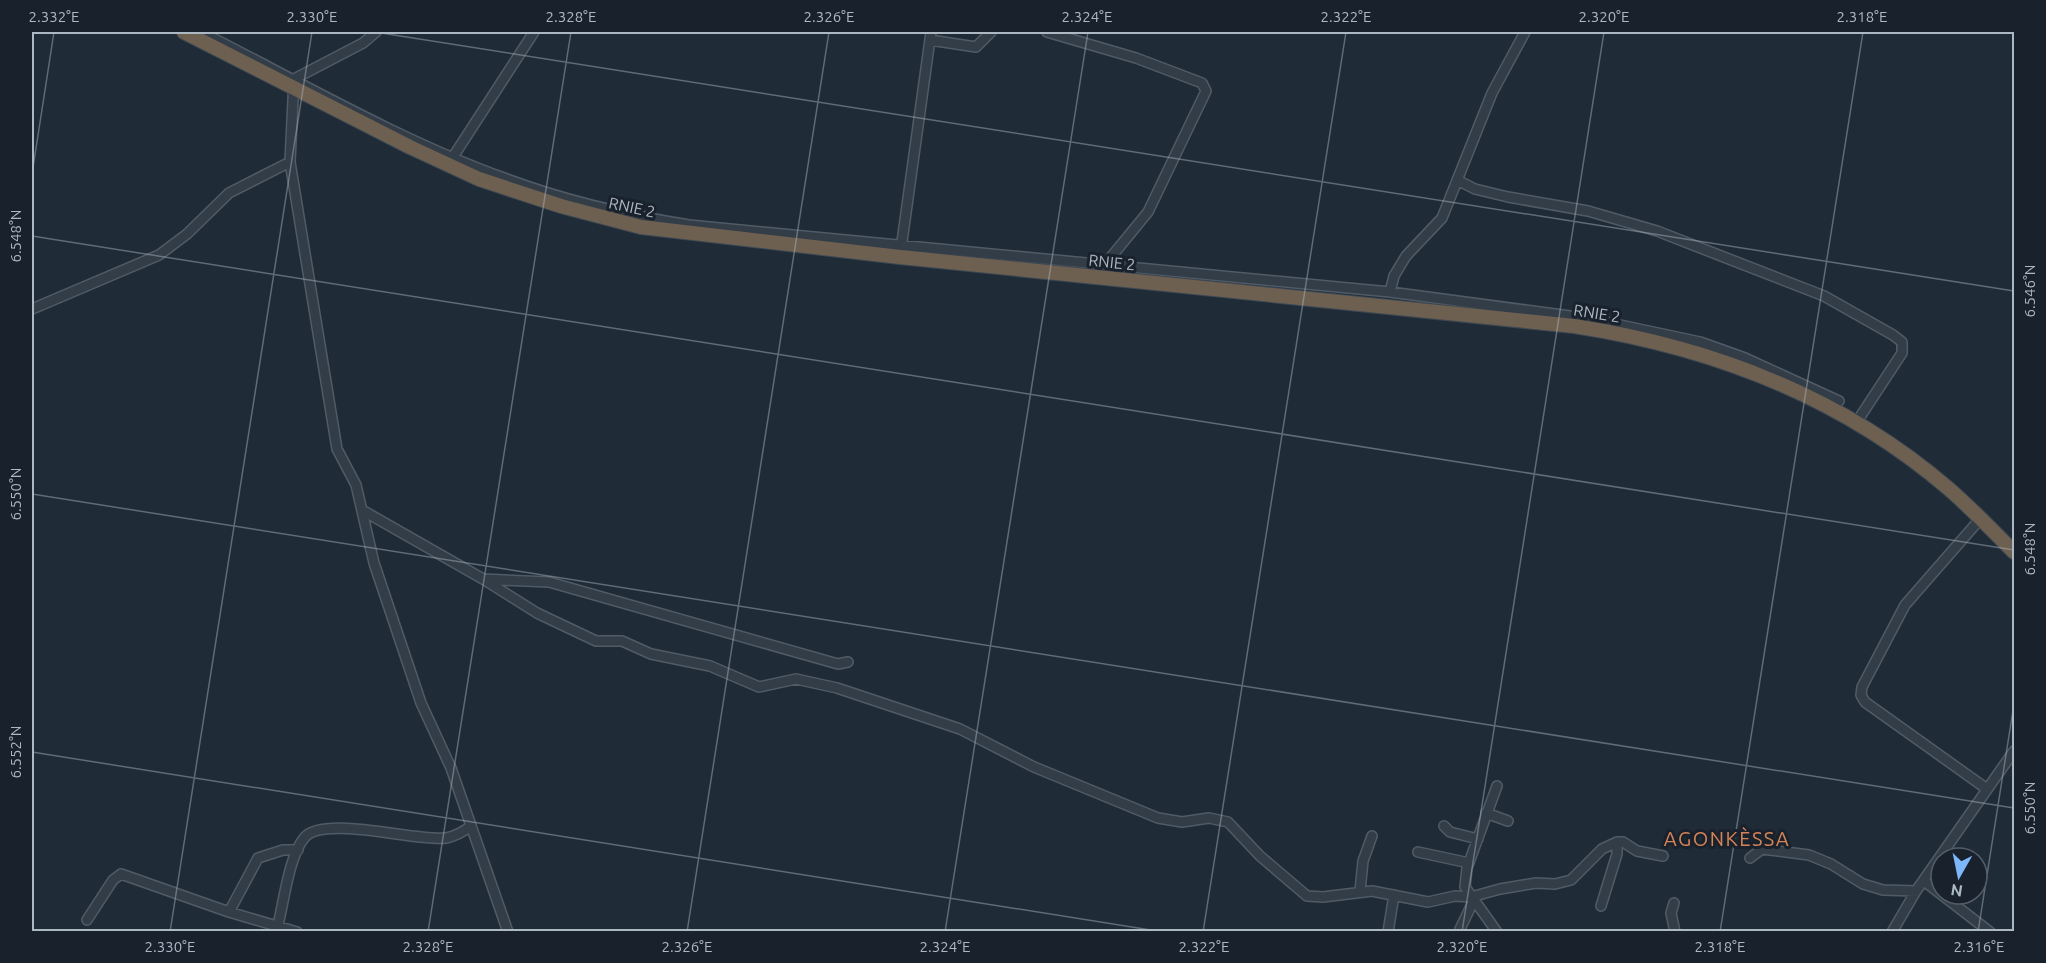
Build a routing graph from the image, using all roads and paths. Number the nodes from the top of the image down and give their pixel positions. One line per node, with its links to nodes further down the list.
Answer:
1 (184, 32): 9 (highway, RNIE 2 / RNIE 2)
2 (201, 32): 9 (street)
3 (376, 32): 9 (street)
4 (534, 32): 10 (street)
5 (991, 32): 8 (street)
6 (1047, 32): 14 (street)
7 (1525, 32): 12 (street)
8 (930, 36): 13 (street)
9 (293, 82): 10 (highway, RNIE 2 / RNIE 2); 11 (street)
10 (450, 160): 13 (highway, RNIE 2 / RNIE 2)
11 (290, 162): 17 (street); 20 (street)
12 (1457, 180): 16 (street); 19 (street)
13 (901, 252): 14 (street); 15 (highway, RNIE 2 / RNIE 2)
14 (1104, 265): 15 (street); 16 (street)
15 (1095, 276): 19 (highway, RNIE 2 / RNIE 2)
16 (1390, 292): 18 (street)
17 (32, 309)
18 (1839, 400)
19 (1856, 423): 21 (highway, RNIE 2 / RNIE 2)
20 (362, 510): 23 (street); 30 (street)
21 (1981, 518): 22 (highway, RNIE 2 / RNIE 2); 27 (street)
22 (2014, 552)
23 (483, 579): 24 (street); 41 (street)
24 (848, 662)
25 (2014, 751): 27 (street)
26 (1497, 786): 28 (street)
27 (1987, 789): 40 (street)
28 (1486, 813): 29 (street); 33 (street)
29 (1508, 821)
30 (471, 826): 35 (street); 52 (street)
31 (1444, 826): 33 (street)
32 (1372, 836): 41 (street)
33 (1478, 839): 39 (street)
34 (1617, 842): 37 (street); 44 (street); 46 (street)
35 (298, 849): 47 (street); 49 (street)
36 (1418, 852): 39 (street)
37 (1663, 856)
38 (1750, 858): 42 (street)
39 (1469, 863): 44 (street)
40 (1924, 881): 42 (street); 57 (street)
41 (1360, 891): 43 (street)
42 (1916, 891): 56 (street)
43 (1394, 895): 44 (street); 53 (street)
44 (1472, 900): 50 (street); 54 (street)
45 (1674, 903): 55 (street)
46 (1601, 906)
47 (229, 912): 48 (street); 49 (street)
48 (87, 920)
49 (276, 928): 51 (street)
50 (1460, 929)
51 (297, 932)
52 (508, 932)
53 (1388, 932)
54 (1497, 932)
55 (1675, 932)
56 (1892, 932)
57 (1990, 932)

